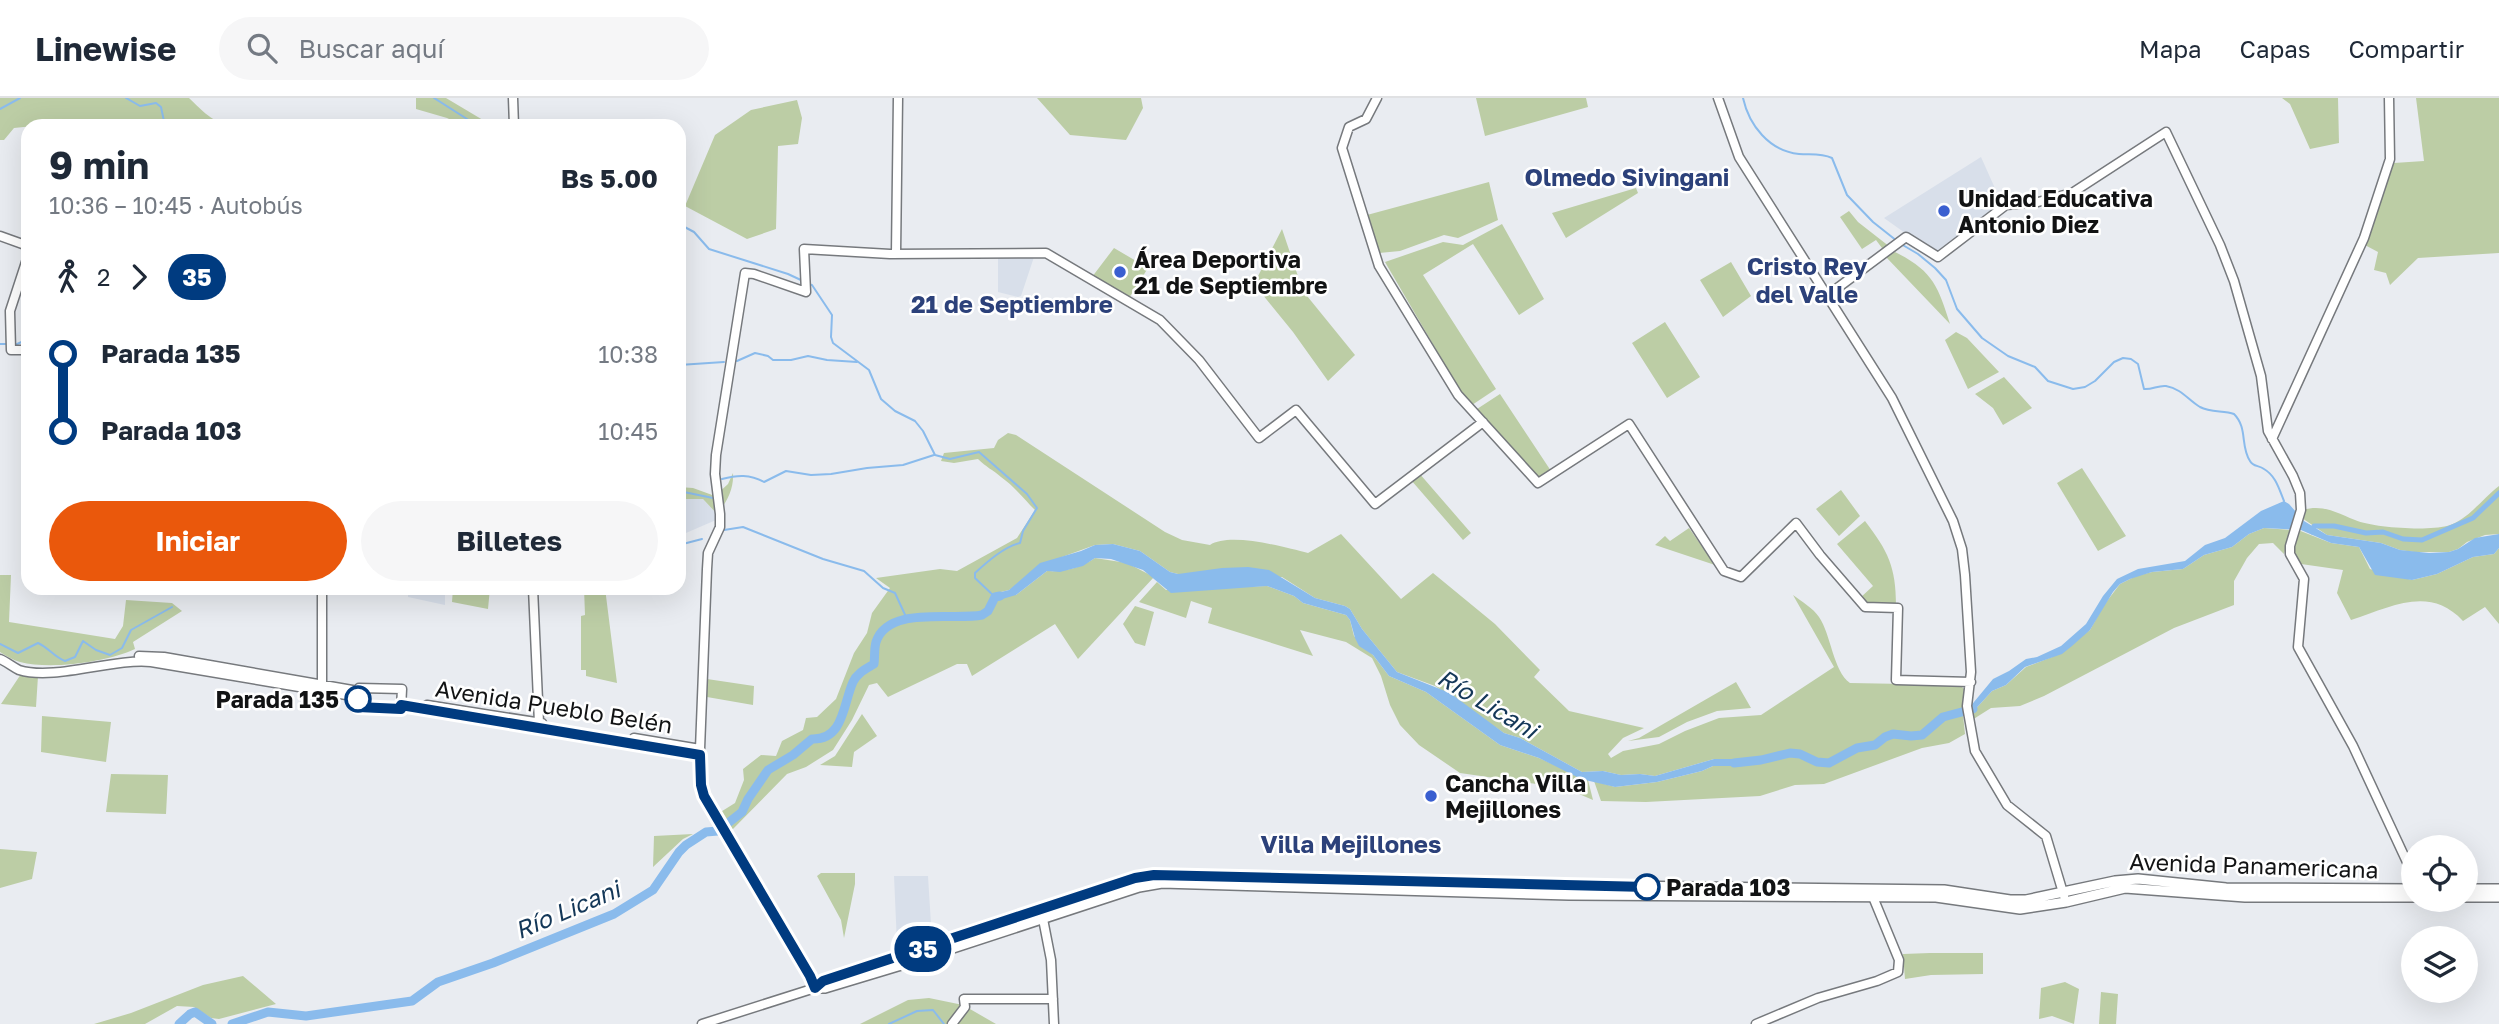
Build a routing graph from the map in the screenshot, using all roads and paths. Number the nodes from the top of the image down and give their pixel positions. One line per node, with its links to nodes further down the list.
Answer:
1 (513, 98): 6 (street)
2 (898, 98): 9 (street)
3 (1377, 98): 13 (street)
4 (1718, 98): 11 (street)
5 (2389, 98): 14 (street)
6 (514, 119)
7 (0, 236): 8 (street)
8 (21, 244)
9 (896, 253): 13 (street); 24 (street)
10 (21, 277): 12 (street)
11 (1828, 295): 14 (street); 19 (street)
12 (21, 350)
13 (1483, 422): 19 (street)
14 (2272, 439): 25 (street)
15 (323, 595): 20 (street)
16 (533, 595): 23 (street)
17 (0, 659): 18 (street, Avenida Pueblo Belén)
18 (130, 661): 20 (street, Avenida Pueblo Belén); 21 (street, Avenida Pueblo Belén)
19 (1971, 682): 33 (street)
20 (322, 684): 21 (street, Avenida Pueblo Belén)
21 (358, 692): 22 (street, Avenida Pueblo Belén); 22 (street, Avenida Pueblo Belén)
22 (401, 705): 23 (street, Avenida Pueblo Belén); 24 (street, Avenida Pueblo Belén)
23 (539, 723): 24 (street, Avenida Pueblo Belén)
24 (700, 752): 35 (street)
25 (2401, 849)
26 (2401, 889): 33 (main road, Avenida Panamericana)
27 (2478, 889): 28 (main road)
28 (2499, 889)
29 (1873, 893): 33 (main road, Avenida Panamericana); 34 (main road, Avenida Panamericana); 40 (street)
30 (2401, 897): 33 (main road, Avenida Panamericana)
31 (2478, 897): 32 (main road)
32 (2499, 897)
33 (2064, 898)
34 (1040, 916): 35 (main road, Avenida Panamericana); 36 (street)
35 (815, 988): 37 (street, Avenida Panamericana)
36 (1053, 999): 38 (street); 39 (street)
37 (702, 1024)
38 (952, 1024)
39 (1054, 1024)
40 (1756, 1024)

